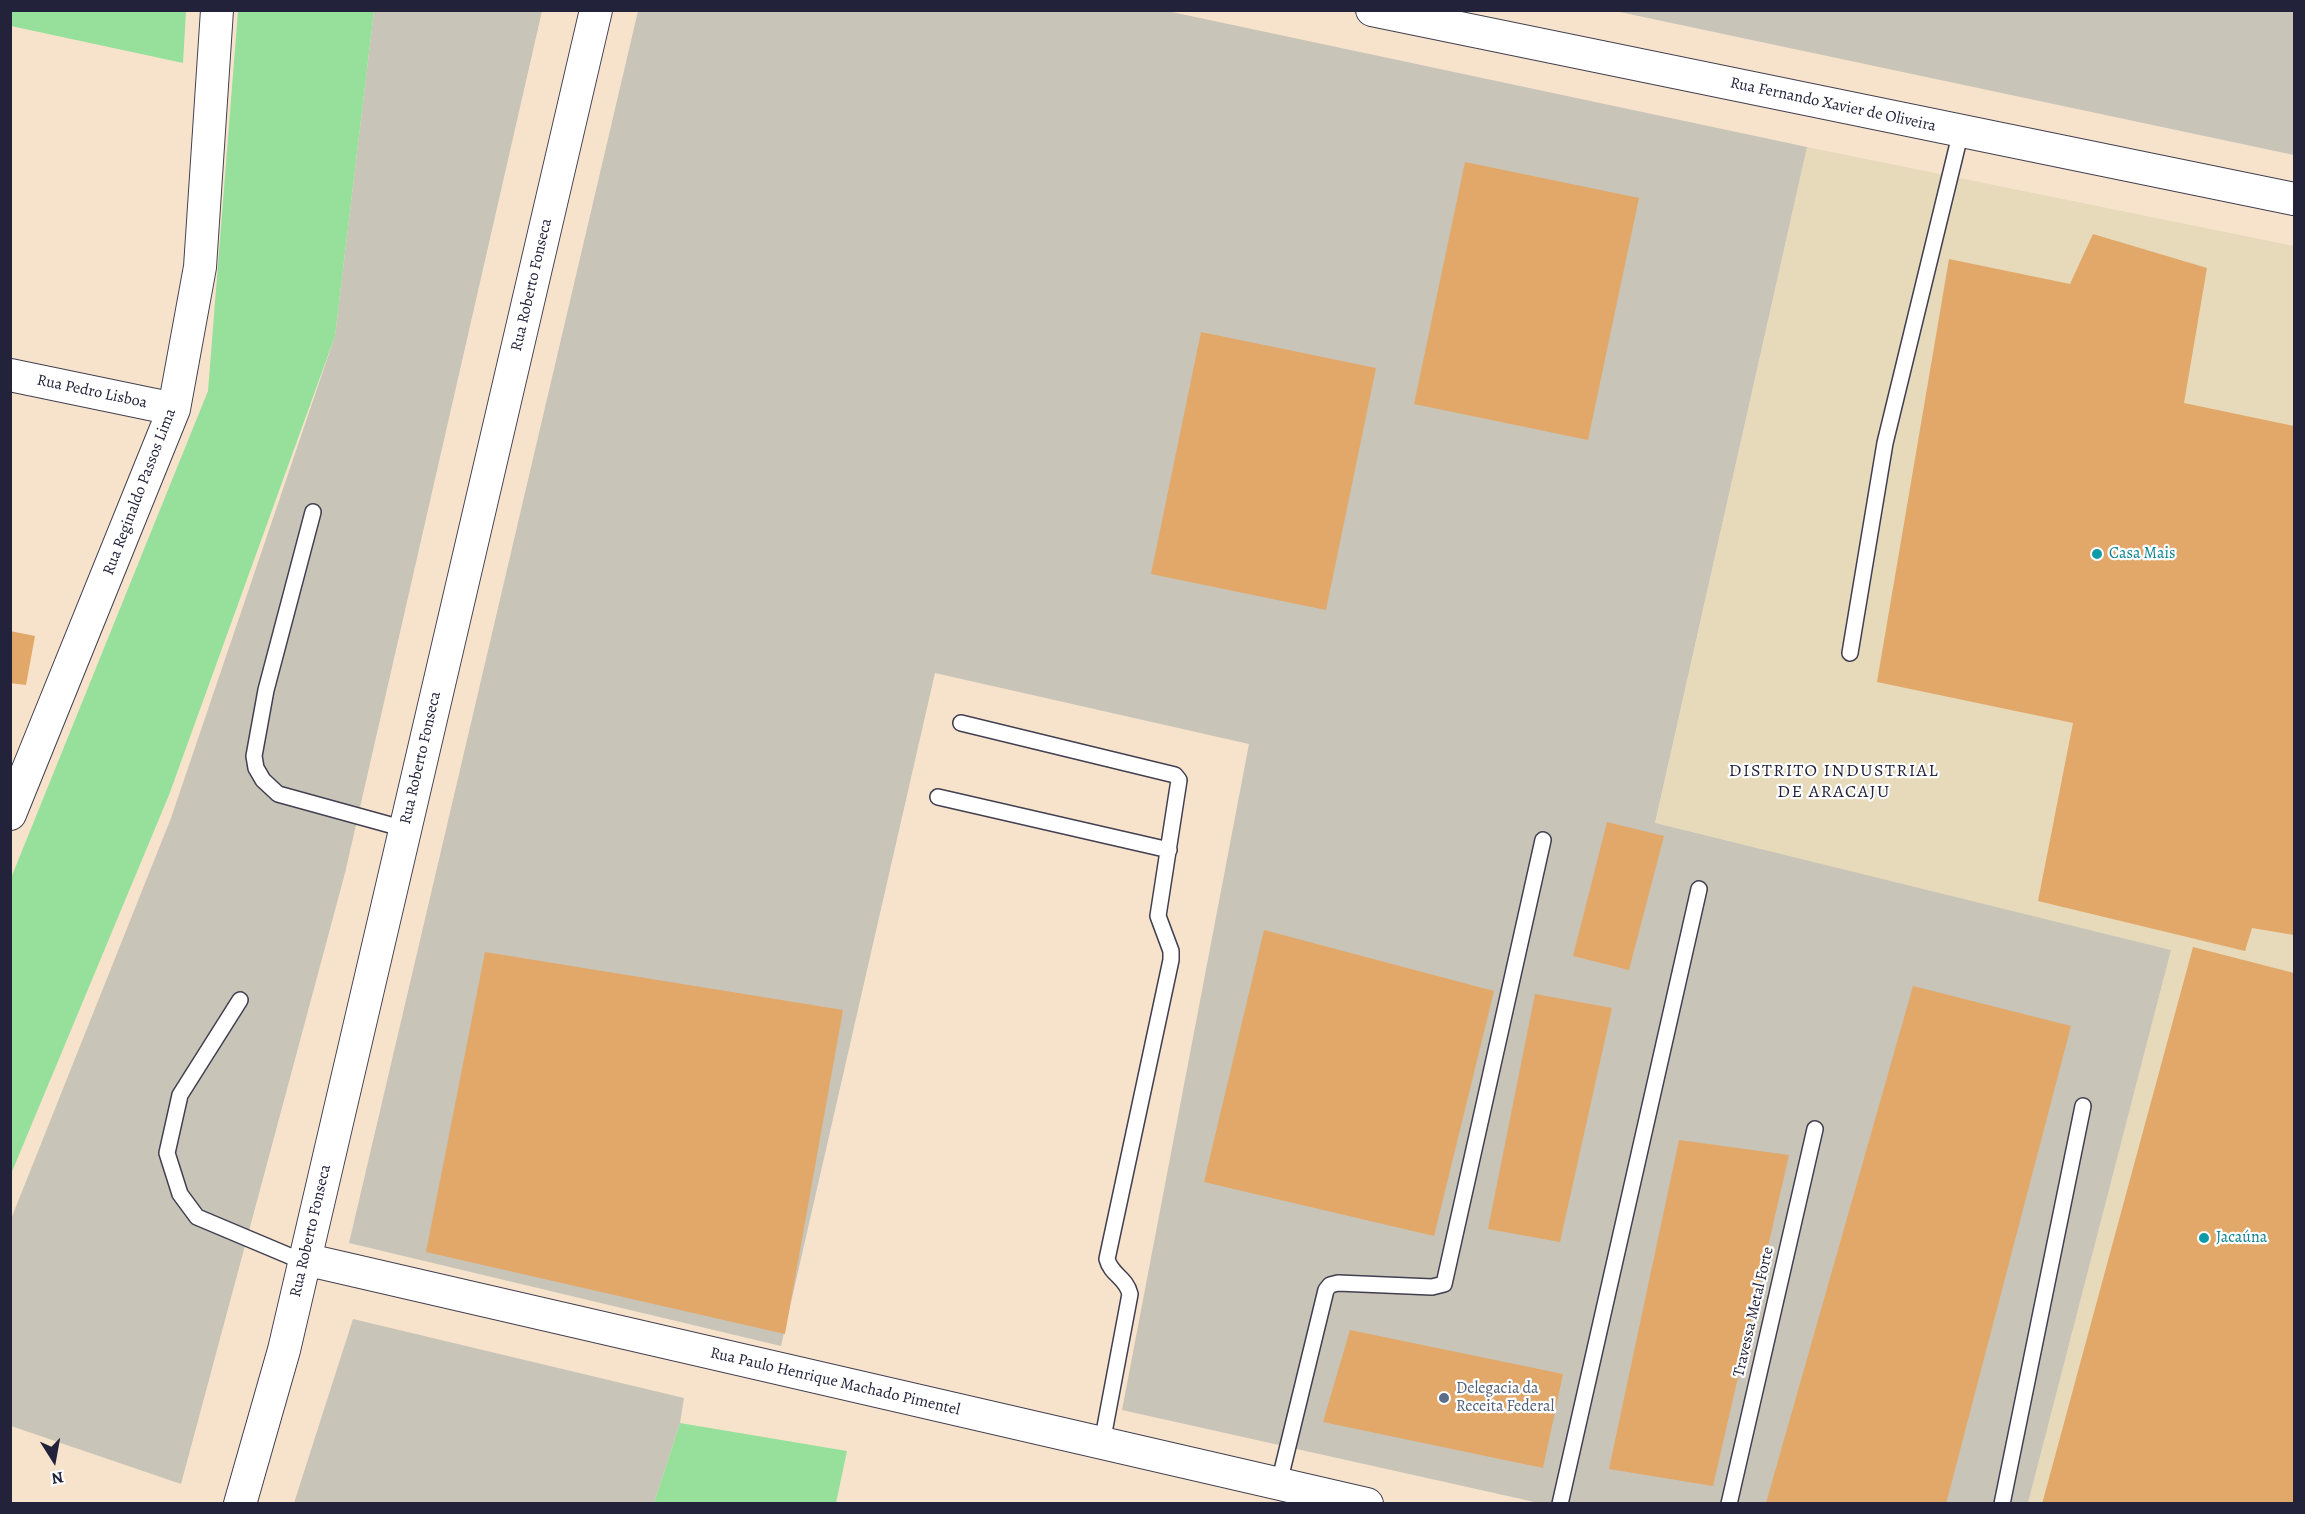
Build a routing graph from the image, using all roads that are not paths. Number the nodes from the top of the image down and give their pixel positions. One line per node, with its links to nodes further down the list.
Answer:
1 (217, 10): 8 (street, Rua Reginaldo Passos Lima)
2 (596, 10): 15 (street, Rua Roberto Fonseca)
3 (1372, 10): 4 (street, Rua Fernando Xavier de Oliveira)
4 (1413, 15): 5 (street, Rua Fernando Xavier de Oliveira)
5 (1961, 131): 6 (street, Rua Fernando Xavier de Oliveira); 10 (lane)
6 (2295, 199)
7 (10, 375): 8 (street, Rua Pedro Lisboa)
8 (174, 409): 12 (street, Rua Reginaldo Passos Lima)
9 (313, 512): 15 (lane)
10 (1850, 653)
11 (961, 723): 17 (lane)
12 (23, 752): 14 (street, Rua Reginaldo Passos Lima)
13 (938, 797): 17 (lane)
14 (10, 814)
15 (405, 830): 22 (street, Rua Roberto Fonseca)
16 (1543, 840): 24 (lane)
17 (1169, 850): 23 (lane)
18 (1700, 888): 27 (lane)
19 (240, 1000): 22 (lane)
20 (2083, 1106): 29 (lane)
21 (1815, 1129): 28 (lane, Travessa Metal Forte)
22 (304, 1259): 23 (street, Rua Paulo Henrique Machado Pimentel); 25 (street, Rua Roberto Fonseca)
23 (1102, 1443): 24 (street, Rua Paulo Henrique Machado Pimentel)
24 (1279, 1483): 26 (street, Rua Paulo Henrique Machado Pimentel)
25 (240, 1503)
26 (1367, 1503)
27 (1560, 1503)
28 (1729, 1503)
29 (2002, 1503)

